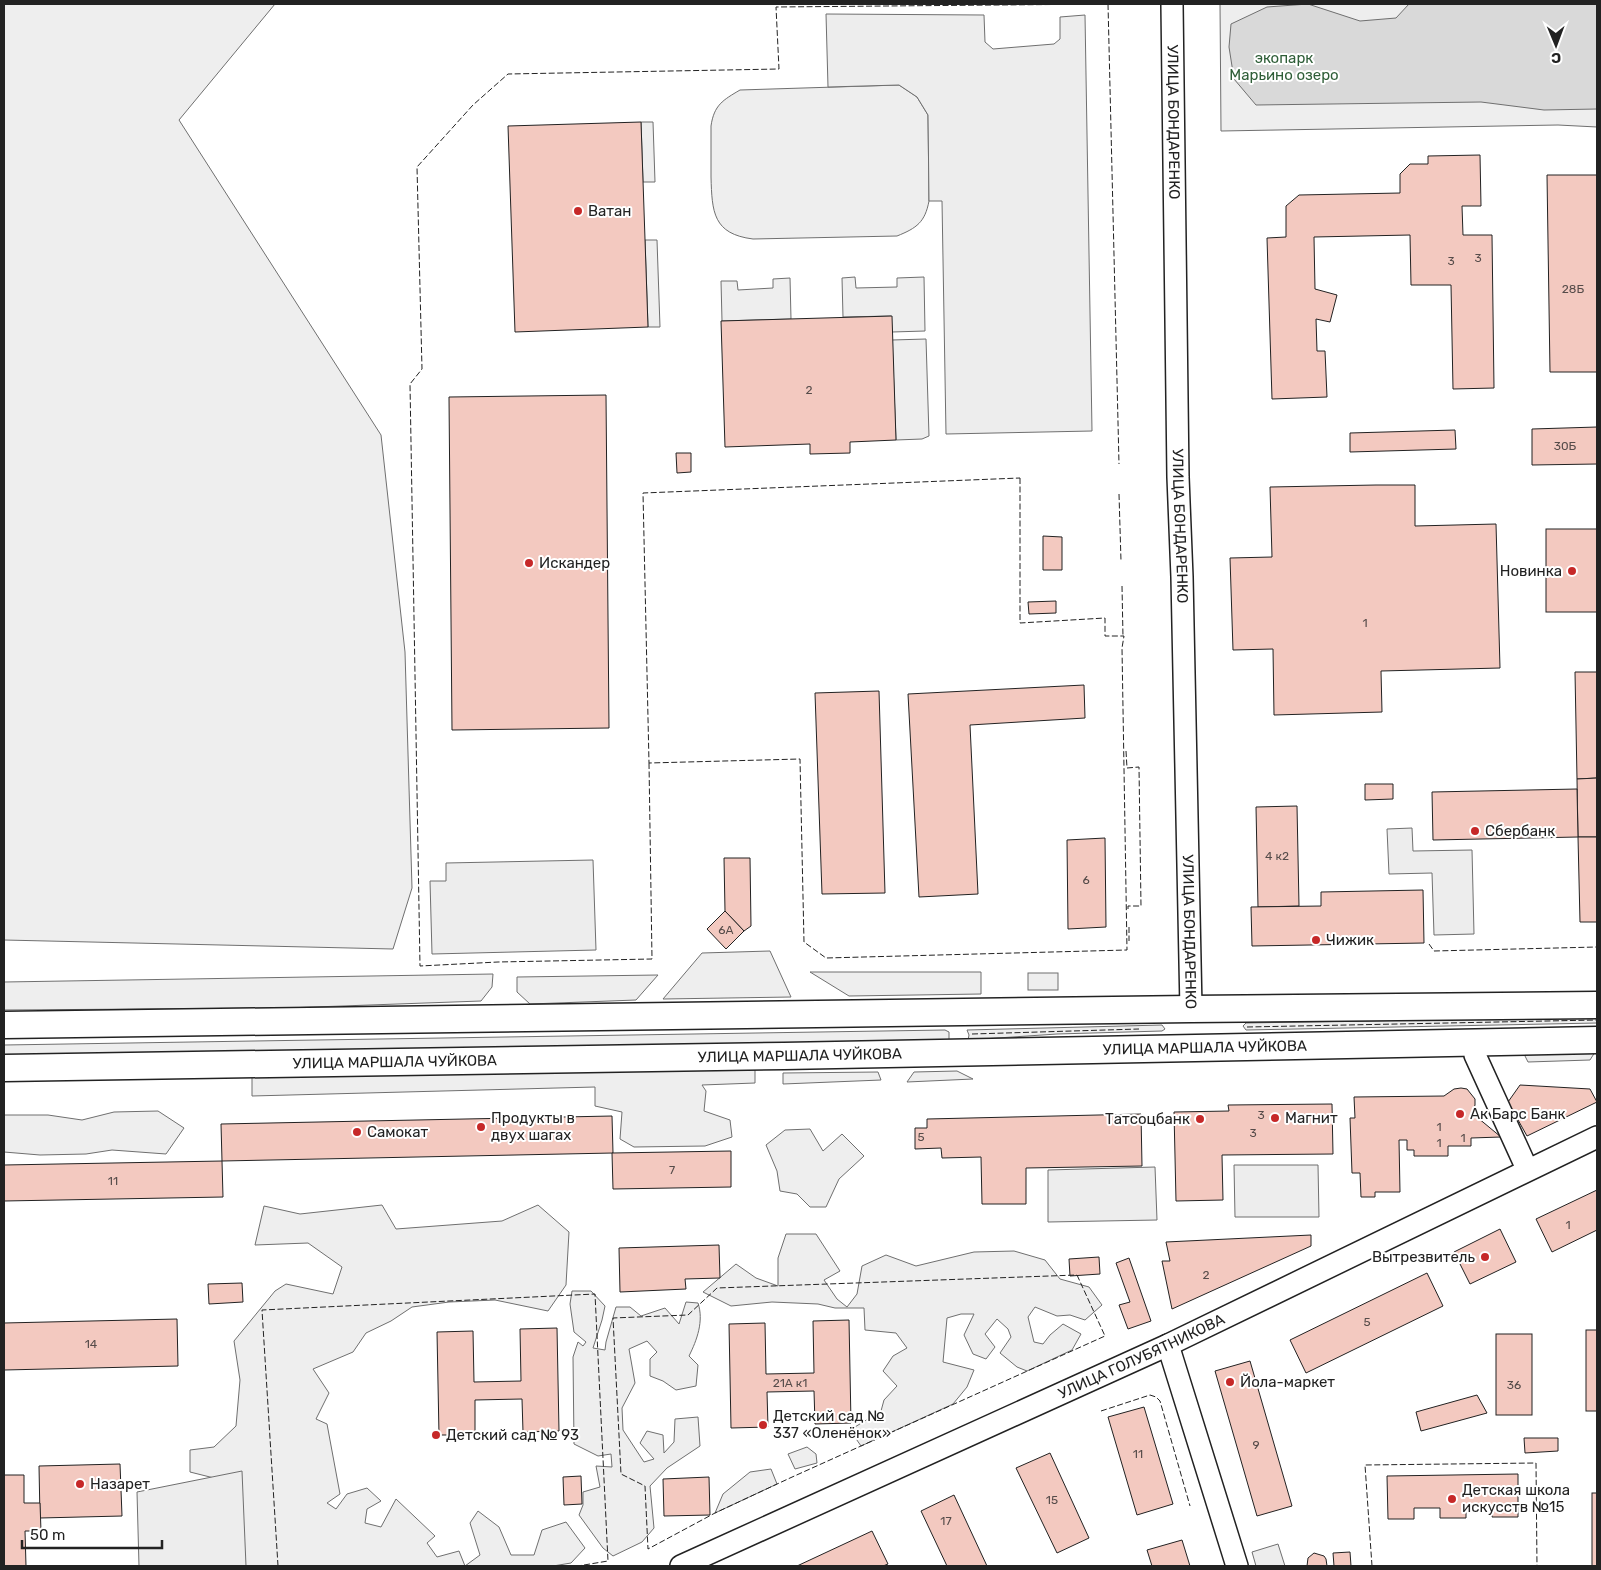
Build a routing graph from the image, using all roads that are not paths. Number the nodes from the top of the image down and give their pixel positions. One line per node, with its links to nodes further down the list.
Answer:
1 (1172, 4): 3 (street, УЛИЦА БОНДАРЕНКО)
2 (1597, 1005): 3 (main road)
3 (1191, 1009): 4 (main road); 8 (main road, УЛИЦА БОНДАРЕНКО)
4 (947, 1012): 5 (main road); 9 (main road)
5 (4, 1026)
6 (1597, 1040): 7 (main road, УЛИЦА МАРШАЛА ЧУЙКОВА)
7 (1475, 1042): 8 (main road, УЛИЦА МАРШАЛА ЧУЙКОВА); 12 (street)
8 (1191, 1048): 9 (main road, УЛИЦА МАРШАЛА ЧУЙКОВА)
9 (949, 1052): 10 (main road, УЛИЦА МАРШАЛА ЧУЙКОВА)
10 (4, 1068)
11 (1597, 1137): 12 (street, УЛИЦА ГОЛУБЯТНИКОВА)
12 (1527, 1169): 13 (street, УЛИЦА ГОЛУБЯТНИКОВА)
13 (1168, 1345): 14 (street, УЛИЦА ГОЛУБЯТНИКОВА); 15 (street)
14 (681, 1566)
15 (1236, 1566)

